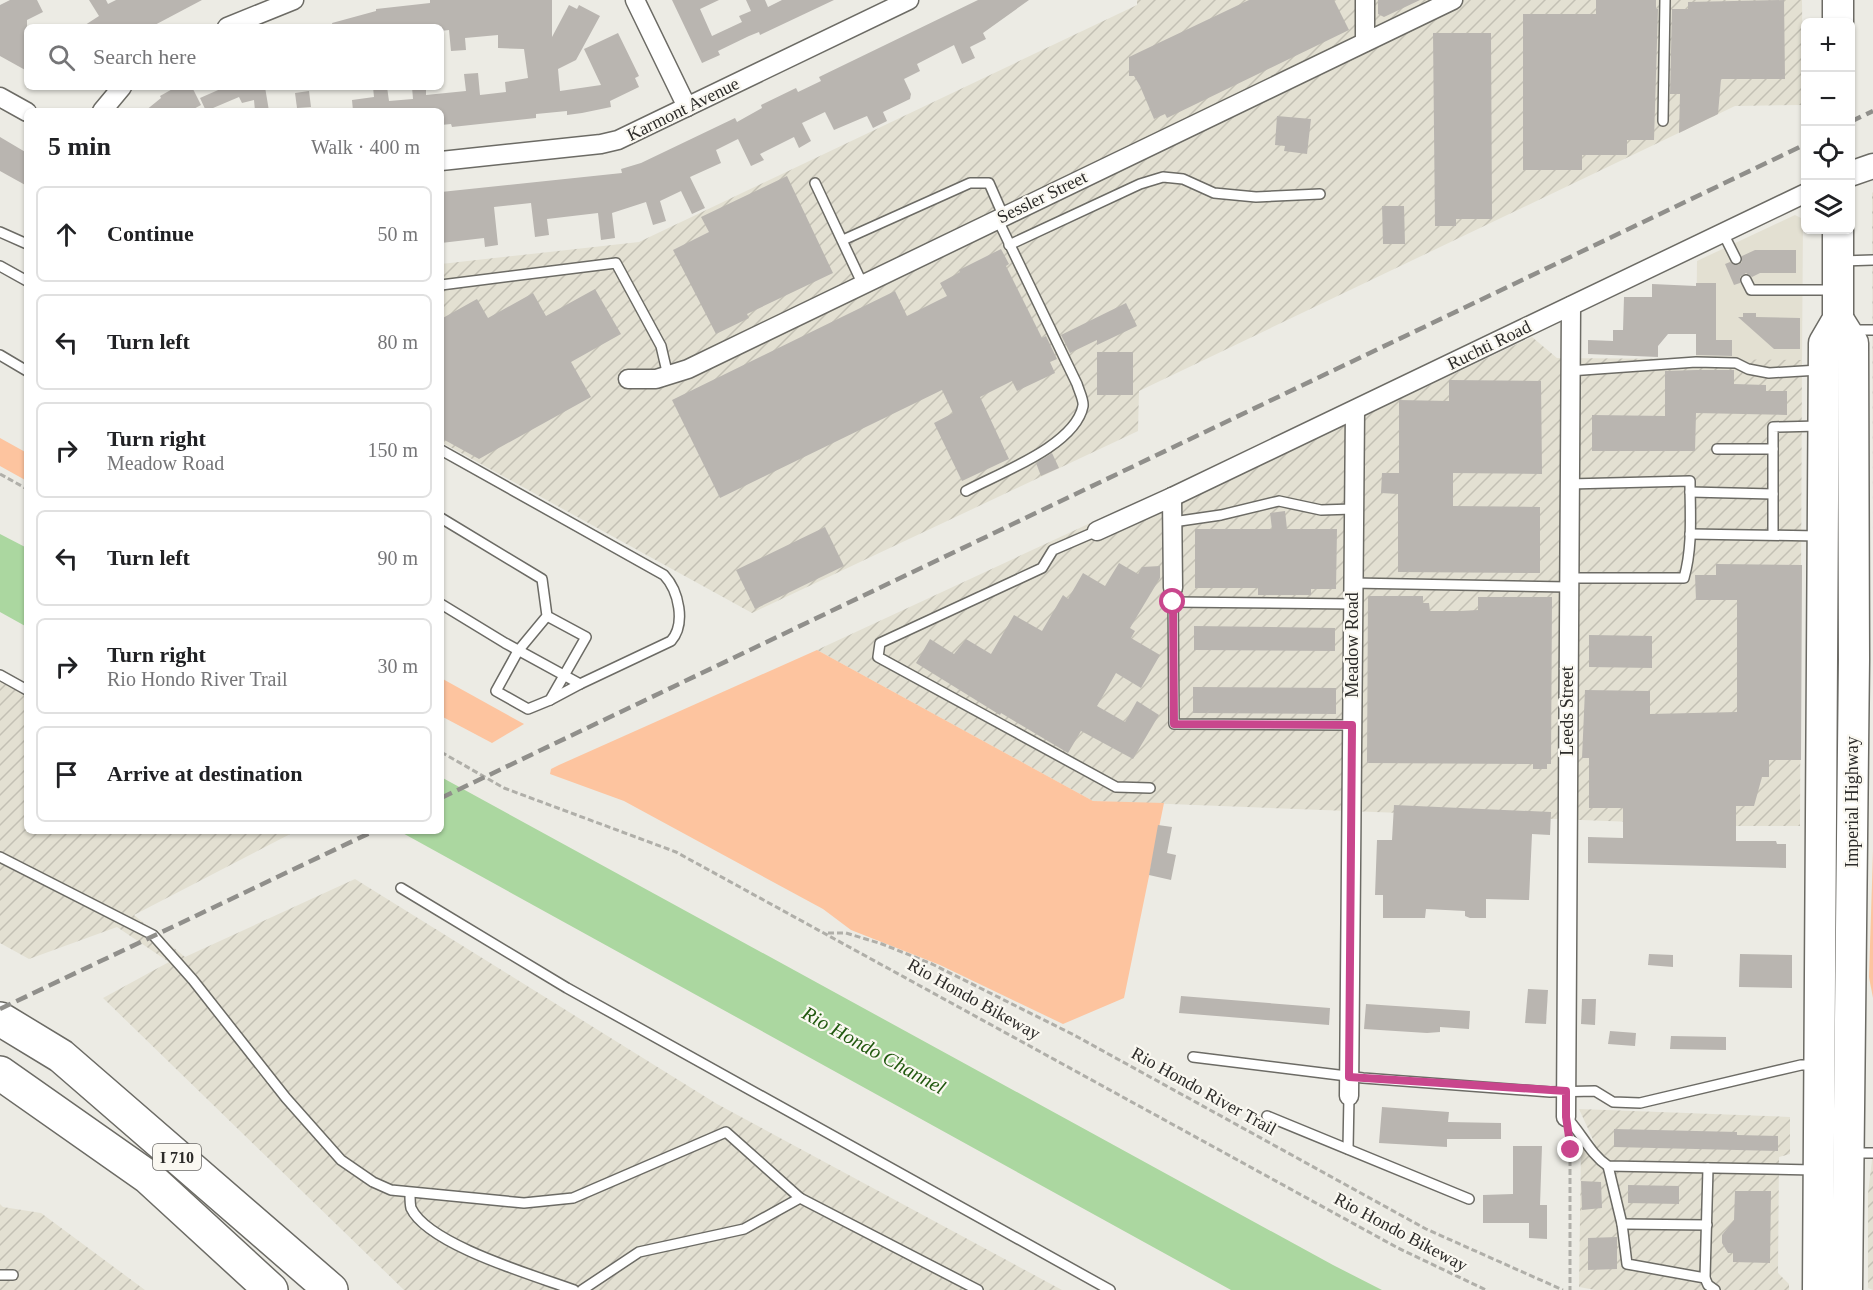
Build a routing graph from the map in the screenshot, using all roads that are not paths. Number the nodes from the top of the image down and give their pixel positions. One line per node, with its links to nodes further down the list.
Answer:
1 (294, 0): 9 (street)
2 (635, 0): 13 (street)
3 (909, 0): 13 (street, Karmont Avenue)
4 (1365, 0): 10 (street)
5 (1453, 0): 10 (street, Sessler Street)
6 (1665, 0): 16 (lane)
7 (1838, 0): 8 (main road)
8 (1838, 18)
9 (234, 24)
10 (1365, 42): 23 (street, Sessler Street)
11 (120, 90): 14 (street)
12 (0, 97): 15 (street)
13 (687, 107): 17 (street, Karmont Avenue)
14 (104, 108)
15 (24, 110)
16 (1663, 121)
17 (444, 161)
18 (1873, 166): 19 (street)
19 (1855, 173)
20 (815, 183): 27 (lane)
21 (1320, 194): 29 (lane)
22 (1801, 195): 25 (street, Ruchti Road)
23 (999, 212): 27 (lane); 29 (lane); 37 (street, Sessler Street)
24 (0, 231): 28 (lane)
25 (1723, 233): 30 (lane); 38 (street, Ruchti Road)
26 (1838, 234): 32 (main road, Imperial Highway)
27 (843, 240): 37 (lane)
28 (24, 243)
29 (1010, 244): 52 (lane)
30 (1736, 259)
31 (1873, 260): 32 (lane)
32 (1838, 261): 39 (main road, Imperial Highway)
33 (0, 266): 34 (lane)
34 (24, 278)
35 (1746, 280): 39 (lane)
36 (444, 285): 44 (lane)
37 (863, 285): 44 (street, Sessler Street)
38 (1571, 306): 43 (street, Leeds Street); 46 (street, Ruchti Road)
39 (1848, 317): 42 (main road, Imperial Highway); 79 (main road, Imperial Highway)
40 (0, 356): 41 (lane)
41 (24, 369)
42 (1824, 370): 43 (lane); 47 (main road, Imperial Highway)
43 (1569, 371): 51 (street, Leeds Street)
44 (668, 376): 45 (street, Sessler Street)
45 (628, 379)
46 (1354, 410): 55 (street, Ruchti Road); 56 (street, Meadow Road)
47 (1825, 426): 49 (lane); 62 (main road, Imperial Highway)
48 (1717, 448): 49 (lane)
49 (1773, 449): 54 (lane)
50 (444, 452): 72 (lane)
51 (1569, 484): 53 (lane); 63 (street, Leeds Street)
52 (966, 491)
53 (1690, 492): 54 (lane); 60 (lane)
54 (1773, 494): 61 (lane)
55 (1172, 497): 58 (street); 59 (street, Ruchti Road)
56 (1353, 509): 58 (lane); 64 (street, Meadow Road)
57 (444, 520): 68 (lane)
58 (1173, 522): 65 (street)
59 (1097, 531): 76 (lane)
60 (1690, 534): 61 (lane); 63 (lane)
61 (1773, 534): 62 (lane)
62 (1825, 536): 78 (main road, Imperial Highway)
63 (1568, 582): 64 (lane); 86 (street, Leeds Street)
64 (1353, 583): 66 (street, Meadow Road)
65 (1173, 595): 66 (lane); 75 (lane)
66 (1352, 604): 75 (street, Meadow Road)
67 (444, 606): 69 (lane)
68 (547, 616): 69 (lane); 71 (lane)
69 (518, 651): 71 (lane); 74 (lane)
70 (0, 675): 73 (lane)
71 (564, 675): 72 (lane); 74 (lane)
72 (580, 684): 74 (lane)
73 (24, 688)
74 (550, 700)
75 (1352, 725): 85 (street, Meadow Road)
76 (1150, 788)
77 (0, 856): 95 (lane)
78 (1822, 871): 79 (main road); 83 (main road, Imperial Highway)
79 (1852, 871): 91 (main road, Imperial Highway)
80 (401, 888): 108 (lane)
81 (9, 1024): 104 (highway, I 710)
82 (1193, 1057): 85 (lane)
83 (1820, 1065): 86 (lane); 94 (main road, Imperial Highway)
84 (0, 1073): 103 (highway, I 710)
85 (1349, 1077): 86 (lane); 87 (street, Meadow Road)
86 (1566, 1091): 89 (street, Leeds Street)
87 (1349, 1096): 90 (lane)
88 (1267, 1116): 90 (lane)
89 (1566, 1117): 92 (lane)
90 (1348, 1149): 97 (lane)
91 (1861, 1153): 111 (main road, Imperial Highway)
92 (1608, 1166): 93 (lane); 98 (lane)
93 (1708, 1168): 94 (lane); 99 (lane)
94 (1819, 1171): 110 (main road, Imperial Highway)
95 (410, 1194): 96 (lane); 105 (lane)
96 (800, 1198): 106 (lane); 107 (lane)
97 (1469, 1199)
98 (1622, 1224): 99 (lane); 102 (lane)
99 (1707, 1225): 102 (lane)
100 (0, 1275): 101 (lane)
101 (13, 1275)
102 (1706, 1278): 109 (lane)
103 (271, 1290)
104 (331, 1290)
105 (574, 1290)
106 (582, 1290)
107 (978, 1290)
108 (1110, 1290)
109 (1715, 1290)
110 (1818, 1290)
111 (1847, 1290)

